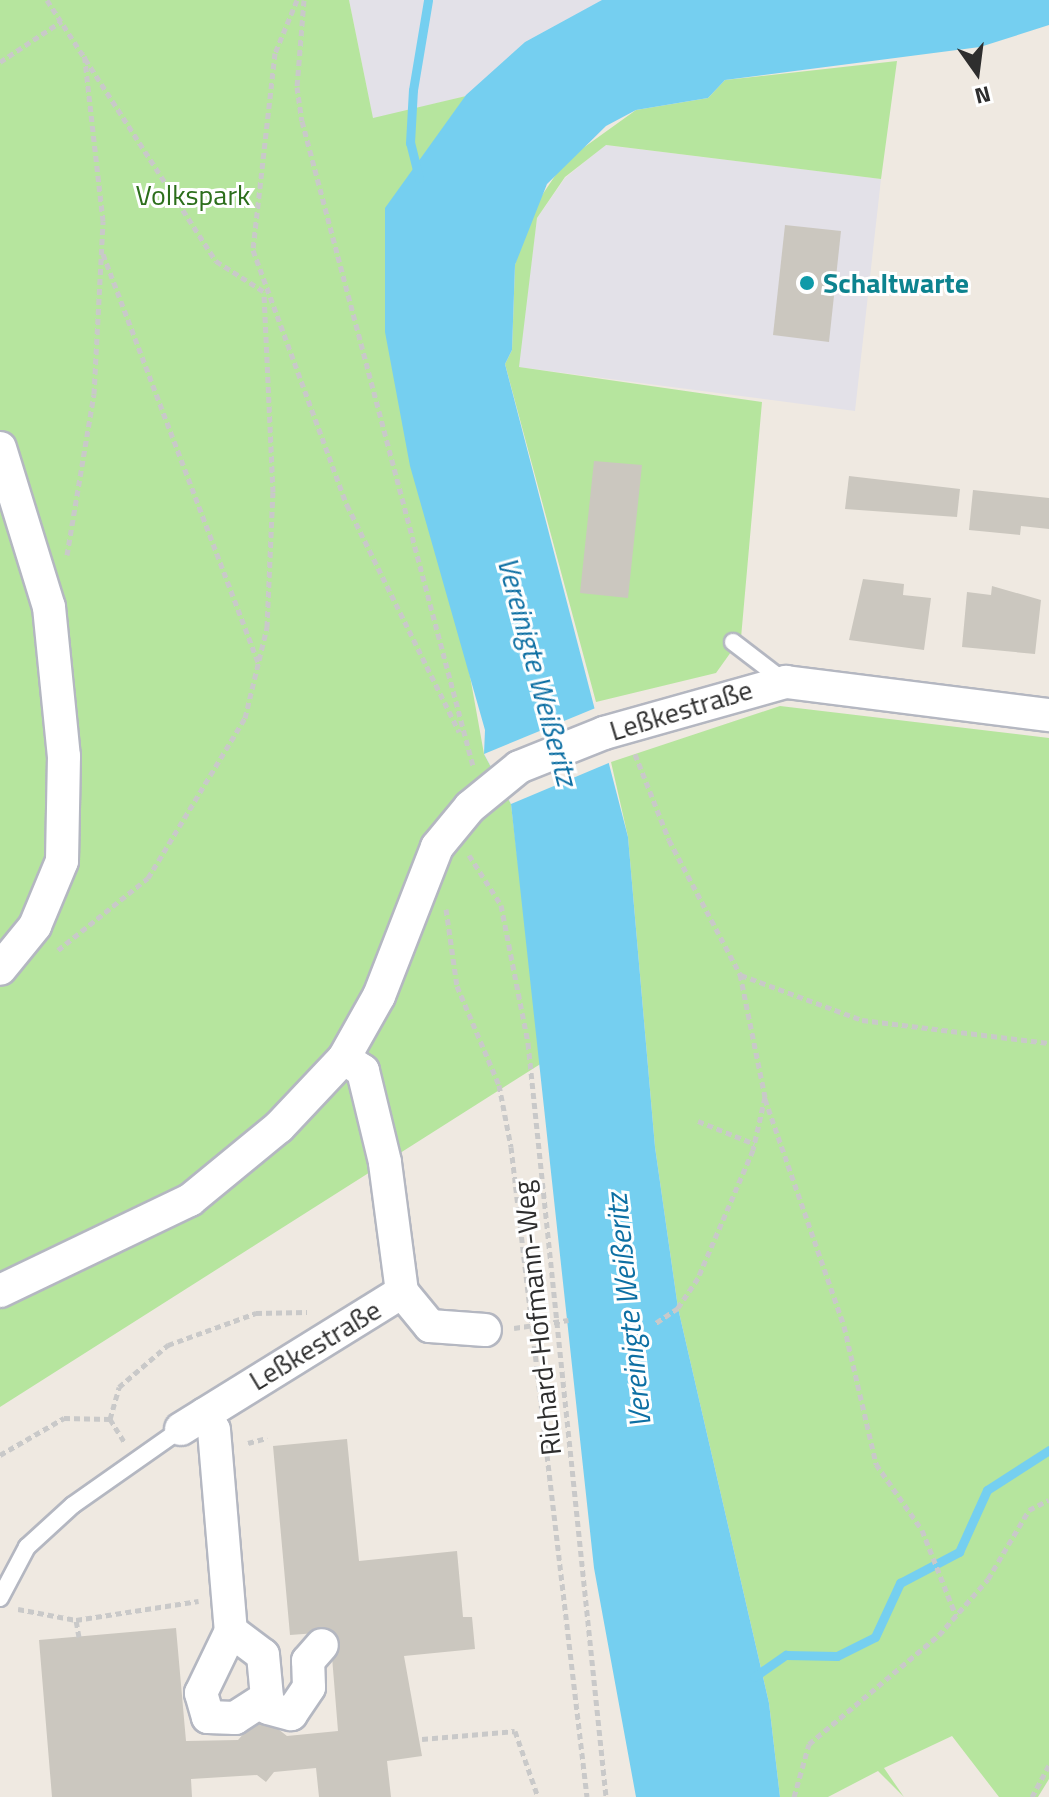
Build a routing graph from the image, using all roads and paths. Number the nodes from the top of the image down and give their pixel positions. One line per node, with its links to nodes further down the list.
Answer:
1 (47, 0): 4 (path)
2 (297, 0): 8 (path)
3 (304, 0): 16 (path)
4 (62, 21): 5 (path); 6 (path)
5 (84, 52): 7 (path); 8 (path)
6 (0, 62)
7 (101, 251): 10 (path); 12 (path)
8 (264, 292): 12 (path); 16 (path)
9 (0, 448): 10 (street)
10 (49, 607): 21 (street)
11 (733, 642): 13 (lane)
12 (258, 664): 20 (path)
13 (786, 682): 14 (street, Leßkestraße); 15 (street, Leßkestraße)
14 (1049, 715)
15 (615, 730): 17 (street, Leßkestraße); 22 (path)
16 (463, 740): 17 (path)
17 (486, 775): 24 (street, Leßkestraße)
18 (466, 847): 31 (path, Richard-Hofmann-Weg)
19 (444, 892): 33 (path)
20 (51, 955)
21 (0, 969)
22 (740, 974): 23 (path); 25 (path)
23 (1049, 1043)
24 (344, 1058): 28 (street, Leßkestraße); 29 (street, Leßkestraße)
25 (765, 1097): 27 (path); 43 (path)
26 (698, 1121): 27 (path)
27 (755, 1144): 32 (path)
28 (0, 1291)
29 (402, 1292): 34 (street, Leßkestraße); 35 (street)
30 (568, 1320): 31 (path)
31 (559, 1322): 33 (path); 53 (path, Richard-Hofmann-Weg)
32 (656, 1323)
33 (535, 1326): 35 (path); 52 (path)
34 (339, 1330): 36 (path); 37 (street, Leßkestraße)
35 (485, 1330)
36 (110, 1419): 38 (path); 39 (path)
37 (193, 1422): 39 (lane); 41 (street)
38 (0, 1455)
39 (134, 1458): 42 (lane)
40 (1049, 1500): 43 (path)
41 (227, 1597): 44 (path); 45 (street)
42 (7, 1603): 44 (path)
43 (956, 1616): 54 (path)
44 (76, 1620): 46 (path)
45 (231, 1631): 48 (street); 48 (street)
46 (79, 1637)
47 (322, 1645): 48 (street)
48 (267, 1697)
49 (422, 1739): 51 (path)
50 (1049, 1765): 55 (path)
51 (538, 1797)
52 (587, 1797)
53 (606, 1797)
54 (794, 1797)
55 (1032, 1797)

